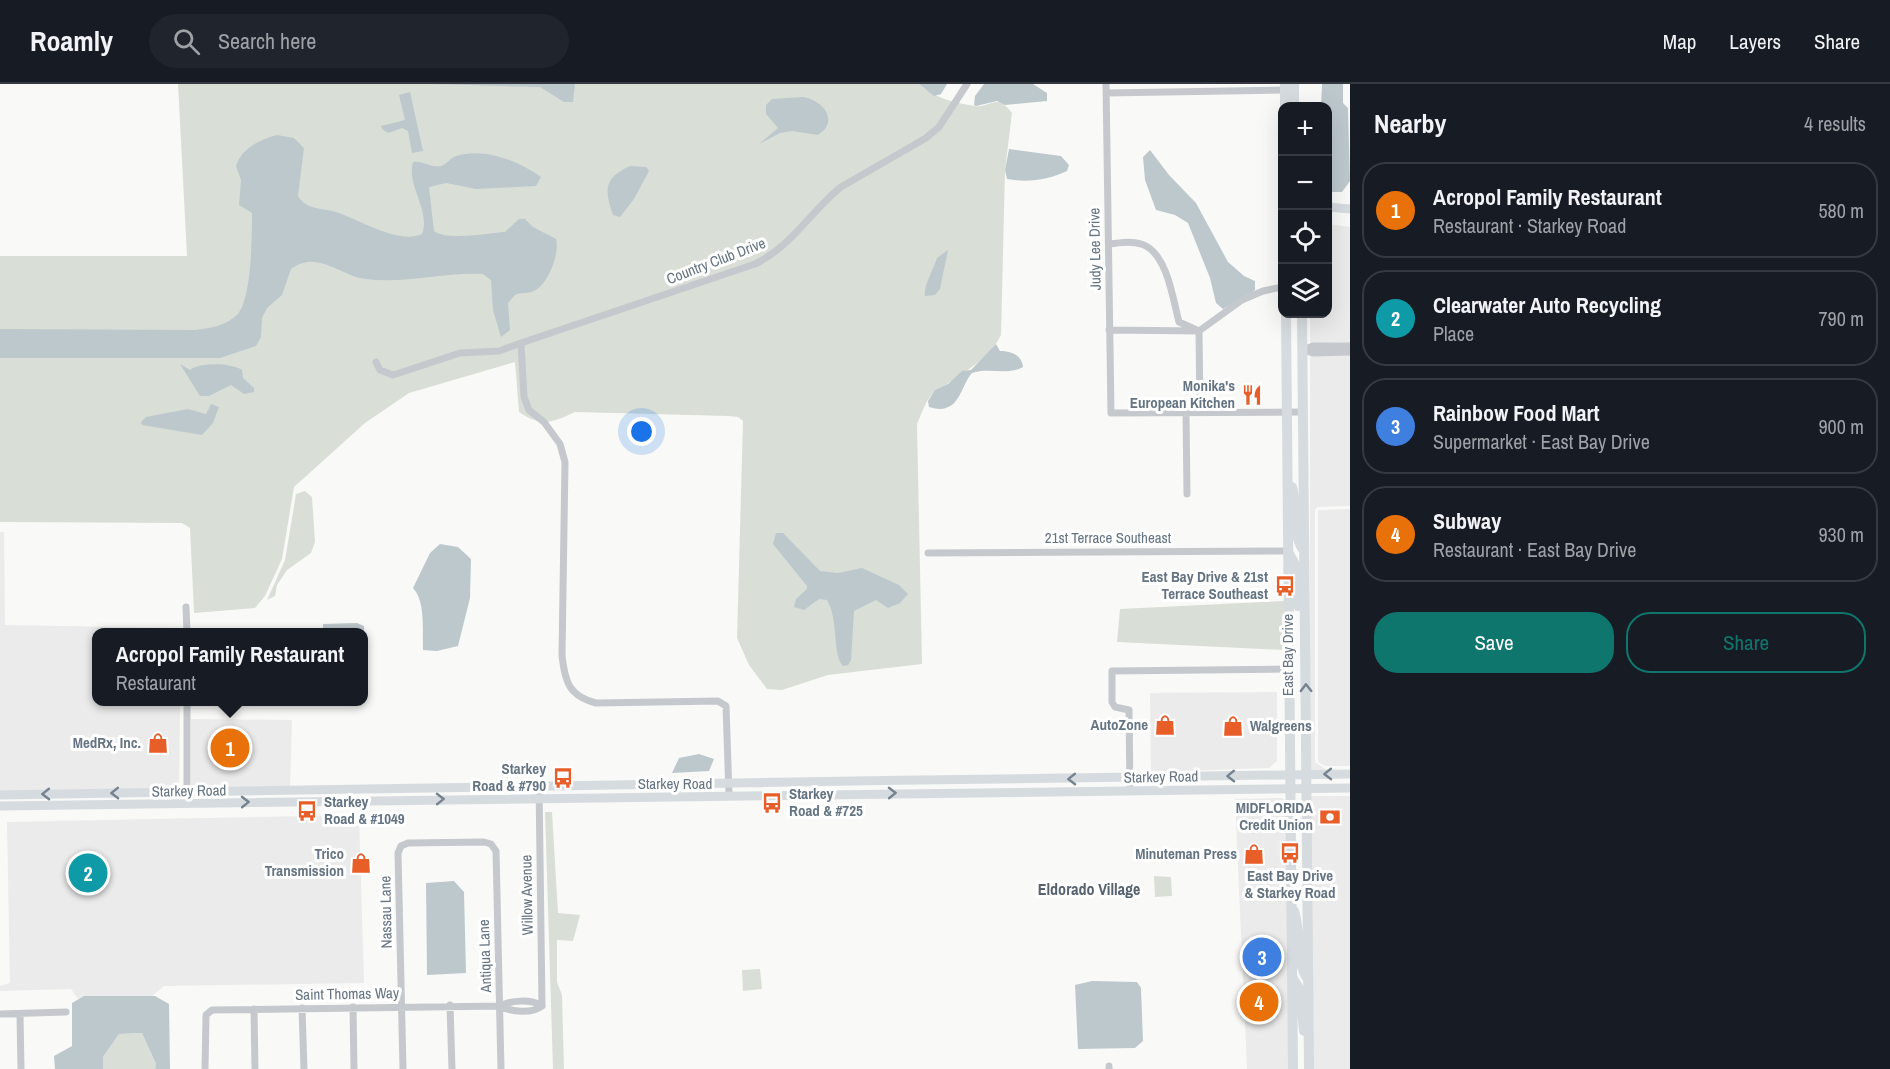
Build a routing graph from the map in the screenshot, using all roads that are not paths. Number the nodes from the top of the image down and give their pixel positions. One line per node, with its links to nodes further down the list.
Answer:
1 (968, 84): 17 (street, Country Club Drive)
2 (1106, 84): 5 (street, Judy Lee Drive)
3 (1300, 84): 8 (main road)
4 (1288, 86): 5 (street); 6 (main road); 7 (main road)
5 (1106, 93): 11 (street, Judy Lee Drive)
6 (1286, 102)
7 (1293, 102)
8 (1300, 102)
9 (1332, 207): 10 (main road)
10 (1350, 209)
11 (1109, 244): 15 (street, Judy Lee Drive); 16 (street)
12 (1278, 288): 16 (street)
13 (1286, 318): 18 (main road, East Bay Drive)
14 (1302, 318): 20 (main road, East Bay Drive)
15 (1109, 330): 16 (street); 23 (street, Judy Lee Drive)
16 (1199, 331): 24 (street)
17 (521, 343): 22 (street, Country Club Drive); 42 (street)
18 (1287, 344): 25 (main road, East Bay Drive); 26 (main road)
19 (1350, 346): 20 (street)
20 (1302, 350): 21 (street); 26 (main road, East Bay Drive)
21 (1350, 352)
22 (376, 362)
23 (1186, 412): 24 (street); 29 (street)
24 (1200, 412): 25 (street)
25 (1288, 412): 26 (street); 27 (main road, East Bay Drive); 28 (main road)
26 (1303, 412): 28 (main road, East Bay Drive)
27 (1288, 475): 30 (main road, East Bay Drive); 31 (main road)
28 (1304, 490): 31 (main road, East Bay Drive)
29 (1186, 494)
30 (1288, 551): 32 (street, 21st Terrace Southeast); 35 (main road); 36 (main road, East Bay Drive)
31 (1305, 552): 35 (main road, East Bay Drive)
32 (928, 553)
33 (186, 607): 34 (street)
34 (187, 628)
35 (1305, 632): 40 (main road, East Bay Drive, one-way to 35)
36 (1288, 669): 39 (main road, East Bay Drive); 41 (street)
37 (187, 706): 47 (street)
38 (1350, 774): 40 (main road, Starkey Road, one-way to 40)
39 (1289, 775): 40 (main road, Starkey Road); 41 (main road, Starkey Road, one-way to 41); 45 (main road, East Bay Drive)
40 (1306, 775): 46 (main road, East Bay Drive)
41 (1130, 778): 42 (main road, Starkey Road, one-way to 42); 48 (street)
42 (728, 783): 43 (main road, Starkey Road); 50 (street)
43 (539, 784): 47 (main road, Starkey Road); 51 (street, Willow Avenue)
44 (1350, 788): 46 (main road, Starkey Road)
45 (1289, 789): 46 (main road, Starkey Road); 48 (main road, Starkey Road); 55 (main road, East Bay Drive)
46 (1306, 789): 57 (main road, East Bay Drive)
47 (187, 791): 49 (main road, Starkey Road, one-way to 49); 52 (street)
48 (1130, 791): 50 (main road, Starkey Road, one-way to 48)
49 (0, 795)
50 (729, 795): 51 (main road, Starkey Road)
51 (539, 797): 52 (main road, Starkey Road, one-way to 51); 61 (street, Willow Avenue)
52 (187, 803): 53 (main road, Starkey Road)
53 (0, 806)
54 (491, 844): 59 (street, Nassau Lane); 60 (street, Antiqua Lane)
55 (1290, 902): 56 (main road, East Bay Drive); 57 (main road)
56 (1292, 977): 68 (main road); 77 (main road, East Bay Drive)
57 (1309, 980): 68 (main road, East Bay Drive)
58 (450, 1005): 59 (street, Saint Thomas Way); 60 (street, Saint Thomas Way); 75 (street)
59 (402, 1006): 62 (street, Saint Thomas Way); 74 (street, Nassau Lane)
60 (500, 1006): 61 (street, Saint Thomas Way); 76 (street, Antiqua Lane)
61 (542, 1006)
62 (353, 1007): 63 (street, Saint Thomas Way); 73 (street)
63 (302, 1008): 64 (street, Saint Thomas Way); 72 (street)
64 (254, 1009): 70 (street, Saint Thomas Way); 71 (street)
65 (66, 1012): 67 (street)
66 (0, 1014): 67 (street)
67 (21, 1014): 69 (street)
68 (1309, 1038): 78 (main road, East Bay Drive)
69 (21, 1069)
70 (205, 1069)
71 (255, 1069)
72 (304, 1069)
73 (354, 1069)
74 (403, 1069)
75 (452, 1069)
76 (501, 1069)
77 (1293, 1069)
78 (1309, 1069)

